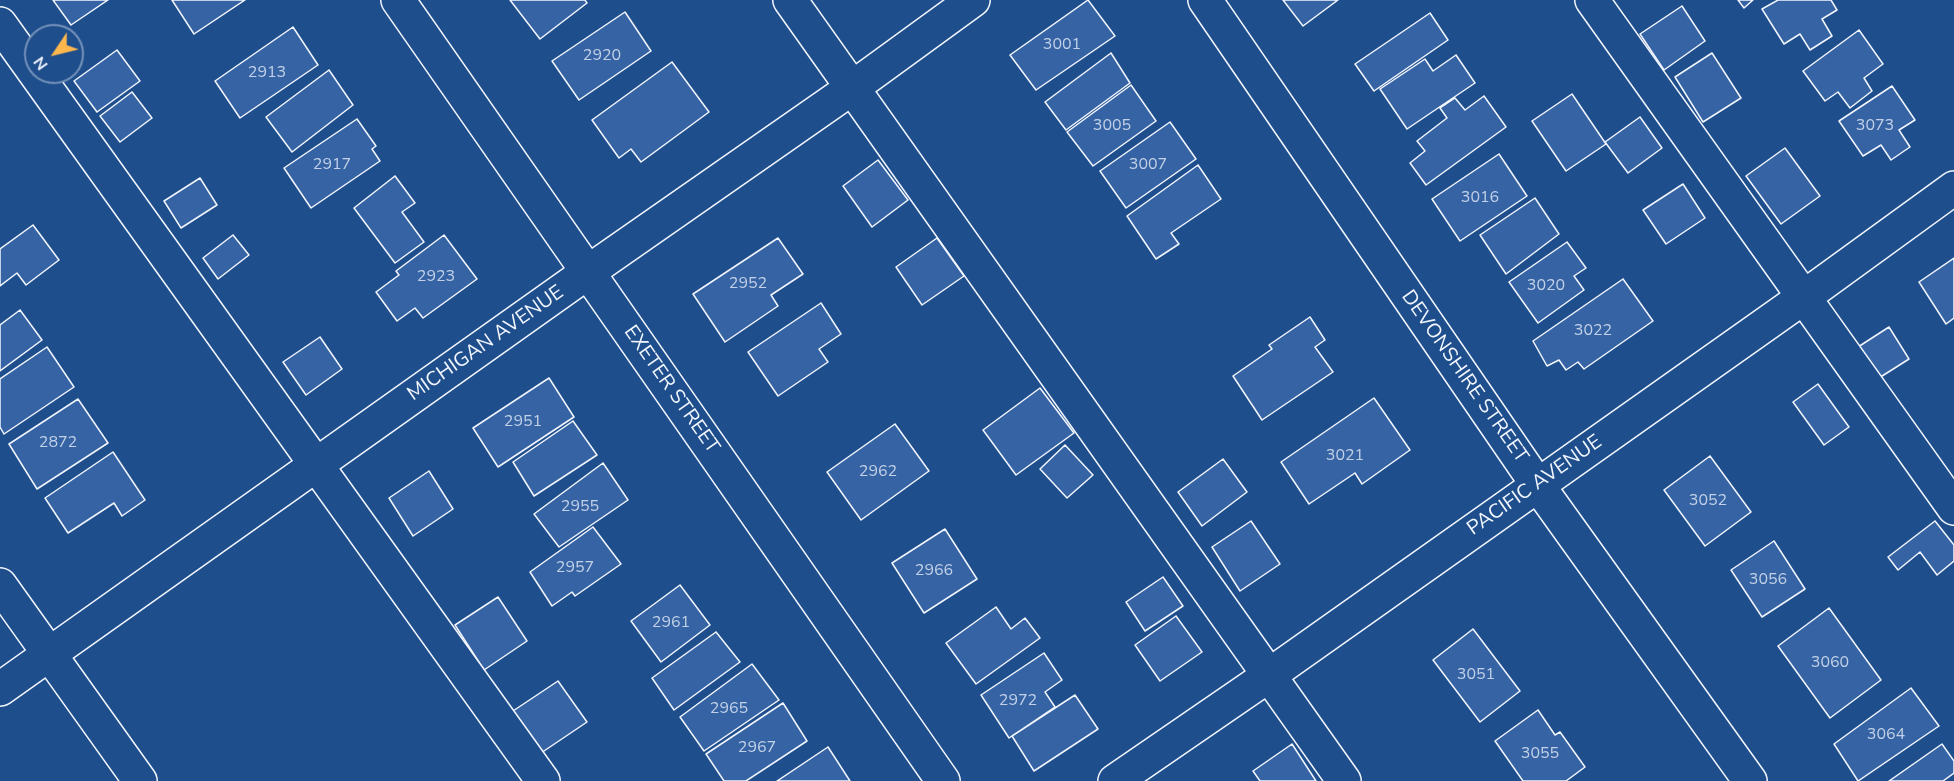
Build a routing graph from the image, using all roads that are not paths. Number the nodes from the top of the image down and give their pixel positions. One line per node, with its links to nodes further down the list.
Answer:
1 (398, 0): 9 (street, EXETER STREET)
2 (790, 0): 7 (street)
3 (973, 0): 7 (street, MICHIGAN AVENUE)
4 (1204, 0): 12 (street, DEVONSHIRE STREET)
5 (1592, 0): 10 (street)
6 (0, 24): 11 (street)
7 (852, 88): 9 (street, MICHIGAN AVENUE); 16 (street)
8 (1954, 188): 10 (street, PACIFIC AVENUE)
9 (588, 272): 11 (street, MICHIGAN AVENUE); 20 (street, EXETER STREET)
10 (1804, 297): 12 (street, PACIFIC AVENUE); 13 (street)
11 (317, 464): 15 (street, MICHIGAN AVENUE); 19 (street)
12 (1538, 484): 16 (street, PACIFIC AVENUE); 23 (street, DEVONSHIRE STREET)
13 (1954, 508)
14 (0, 585): 15 (street)
15 (49, 654): 17 (street, MICHIGAN AVENUE); 18 (street)
16 (1268, 676): 21 (street, PACIFIC AVENUE); 22 (street)
17 (0, 689)
18 (140, 781)
19 (543, 781)
20 (943, 781)
21 (1115, 781)
22 (1344, 781)
23 (1750, 781)

